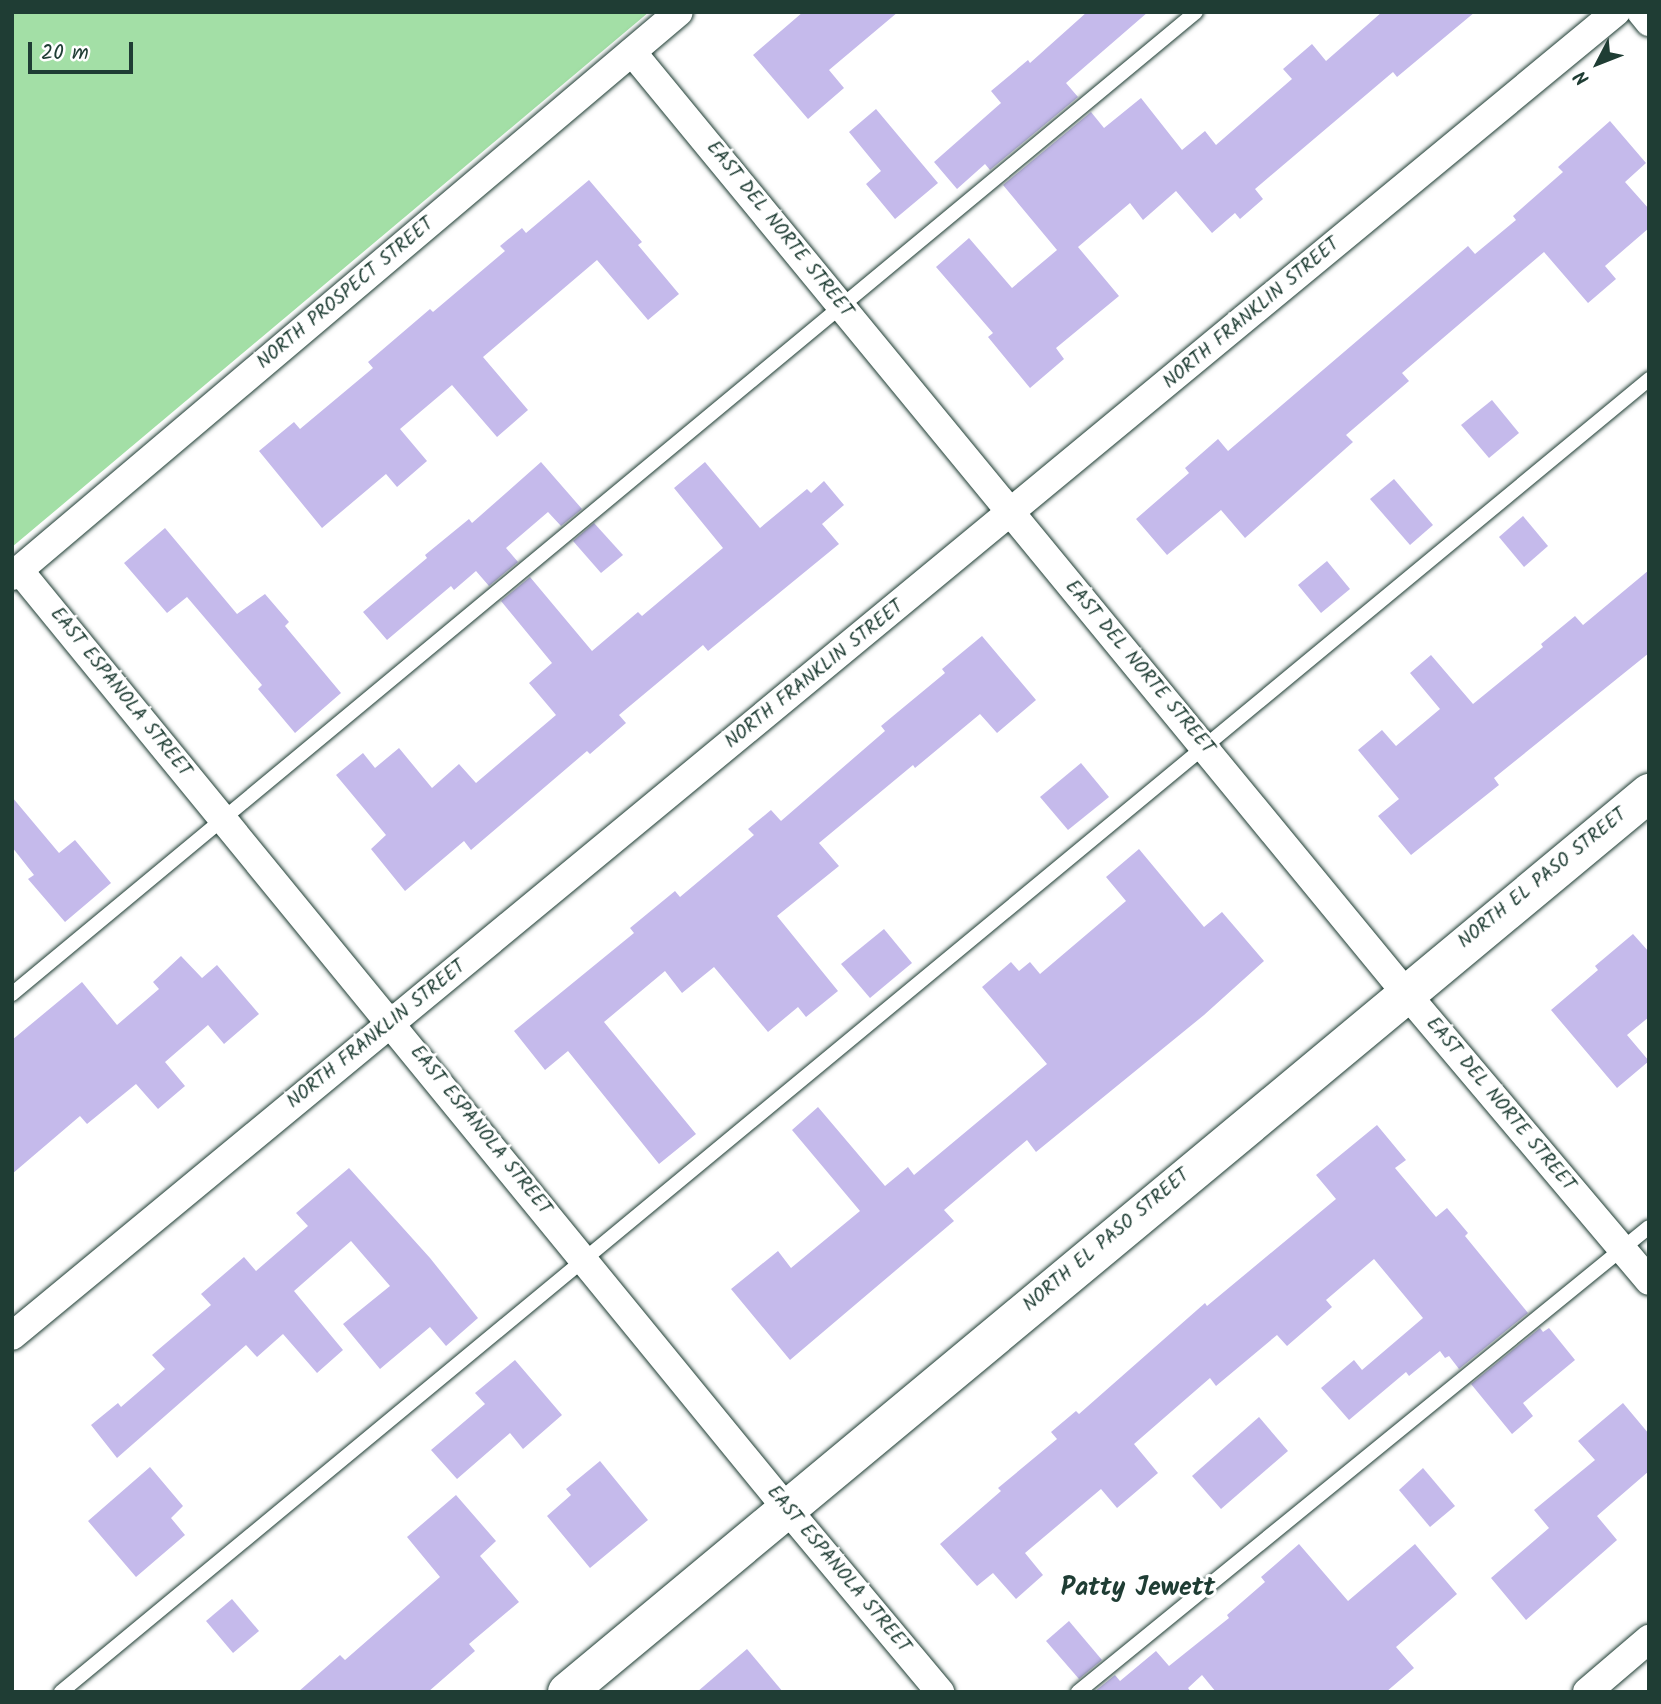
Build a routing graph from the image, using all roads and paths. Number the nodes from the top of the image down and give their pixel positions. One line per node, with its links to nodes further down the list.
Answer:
1 (679, 12): 6 (street, NORTH PROSPECT STREET)
2 (1196, 12): 7 (lane)
3 (1616, 12): 9 (street, NORTH FRANKLIN STREET)
4 (1641, 12): 5 (street)
5 (1649, 22)
6 (632, 52): 7 (street, EAST DEL NORTE STREET); 10 (street, NORTH PROSPECT STREET)
7 (842, 306): 9 (street, EAST DEL NORTE STREET); 13 (lane)
8 (1649, 379): 11 (lane)
9 (1011, 513): 11 (street, EAST DEL NORTE STREET); 16 (street, NORTH FRANKLIN STREET)
10 (15, 569): 13 (street, EAST ESPANOLA STREET)
11 (1204, 746): 14 (street, EAST DEL NORTE STREET); 19 (lane)
12 (1649, 793): 14 (street, NORTH EL PASO STREET)
13 (224, 820): 15 (lane); 16 (street, EAST ESPANOLA STREET)
14 (1405, 992): 18 (street, EAST DEL NORTE STREET); 22 (street, NORTH EL PASO STREET)
15 (12, 994)
16 (391, 1024): 19 (street, EAST ESPANOLA STREET); 21 (street, NORTH FRANKLIN STREET)
17 (1649, 1227): 18 (lane)
18 (1622, 1249): 20 (street, EAST DEL NORTE STREET); 27 (lane)
19 (585, 1259): 22 (street, EAST ESPANOLA STREET); 24 (lane)
20 (1649, 1281)
21 (12, 1336)
22 (787, 1509): 25 (street, NORTH EL PASO STREET); 26 (street, EAST ESPANOLA STREET)
23 (1649, 1639): 28 (street)
24 (61, 1692)
25 (567, 1692)
26 (940, 1692)
27 (1078, 1692)
28 (1587, 1692)

